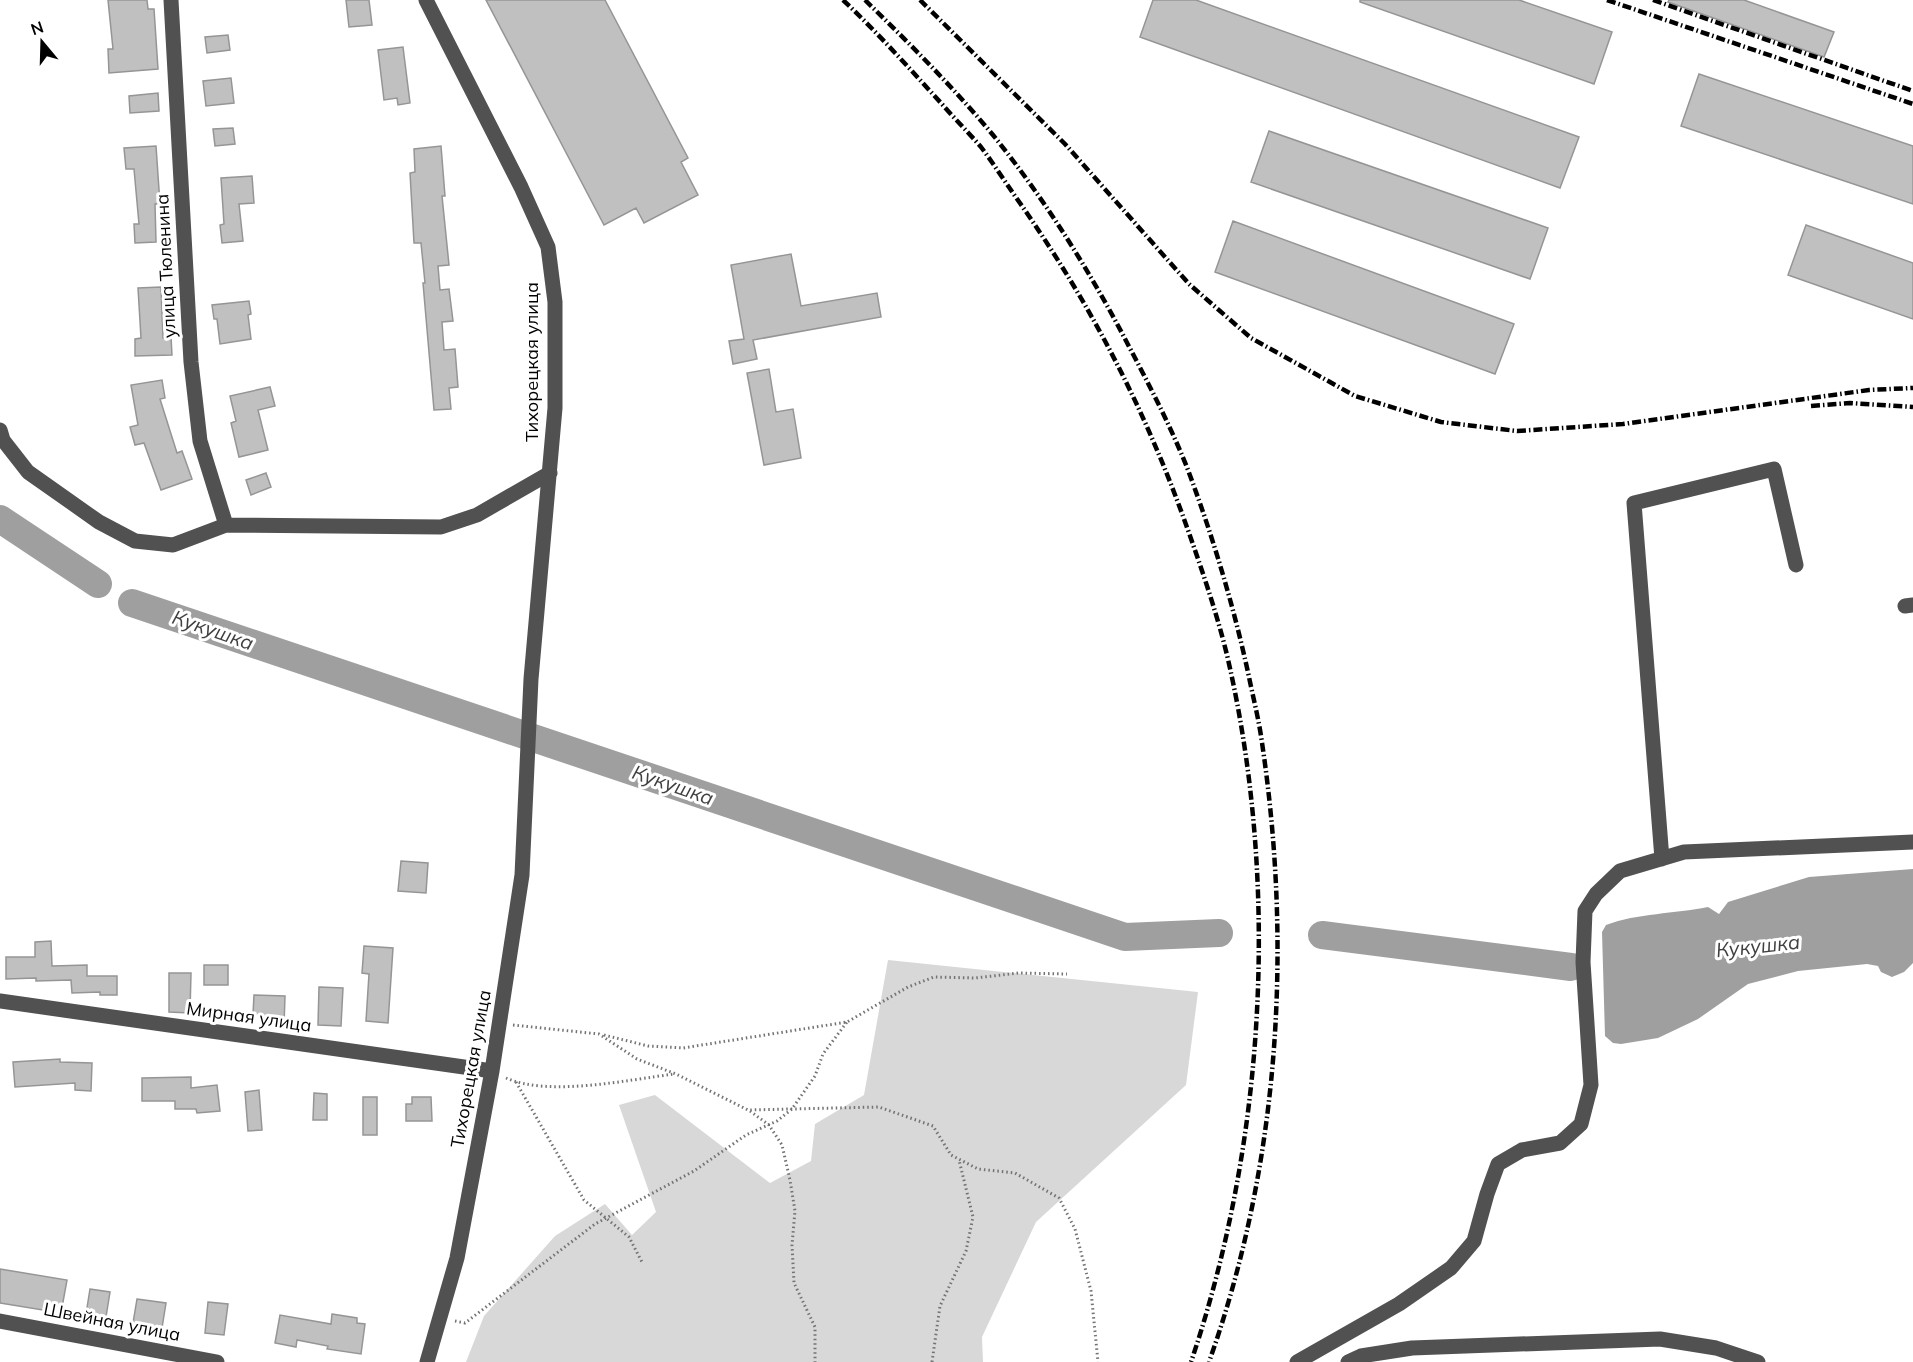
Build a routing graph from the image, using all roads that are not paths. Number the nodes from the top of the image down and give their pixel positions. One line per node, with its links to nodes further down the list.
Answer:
1 (171, 0): 5 (street, улица Тюленина)
2 (426, 0): 4 (street, Тихорецкая улица)
3 (0, 430): 5 (street)
4 (550, 473): 5 (street); 10 (street, Тихорецкая улица)
5 (226, 525)
6 (1796, 565): 8 (street)
7 (1913, 842): 8 (street)
8 (1662, 859): 14 (street)
9 (0, 1001): 10 (street, Мирная улица)
10 (492, 1071): 13 (street, Тихорецкая улица)
11 (0, 1321): 12 (street, Швейная улица)
12 (216, 1362)
13 (427, 1362)
14 (1297, 1362)
15 (1348, 1362): 16 (street)
16 (1758, 1362)

